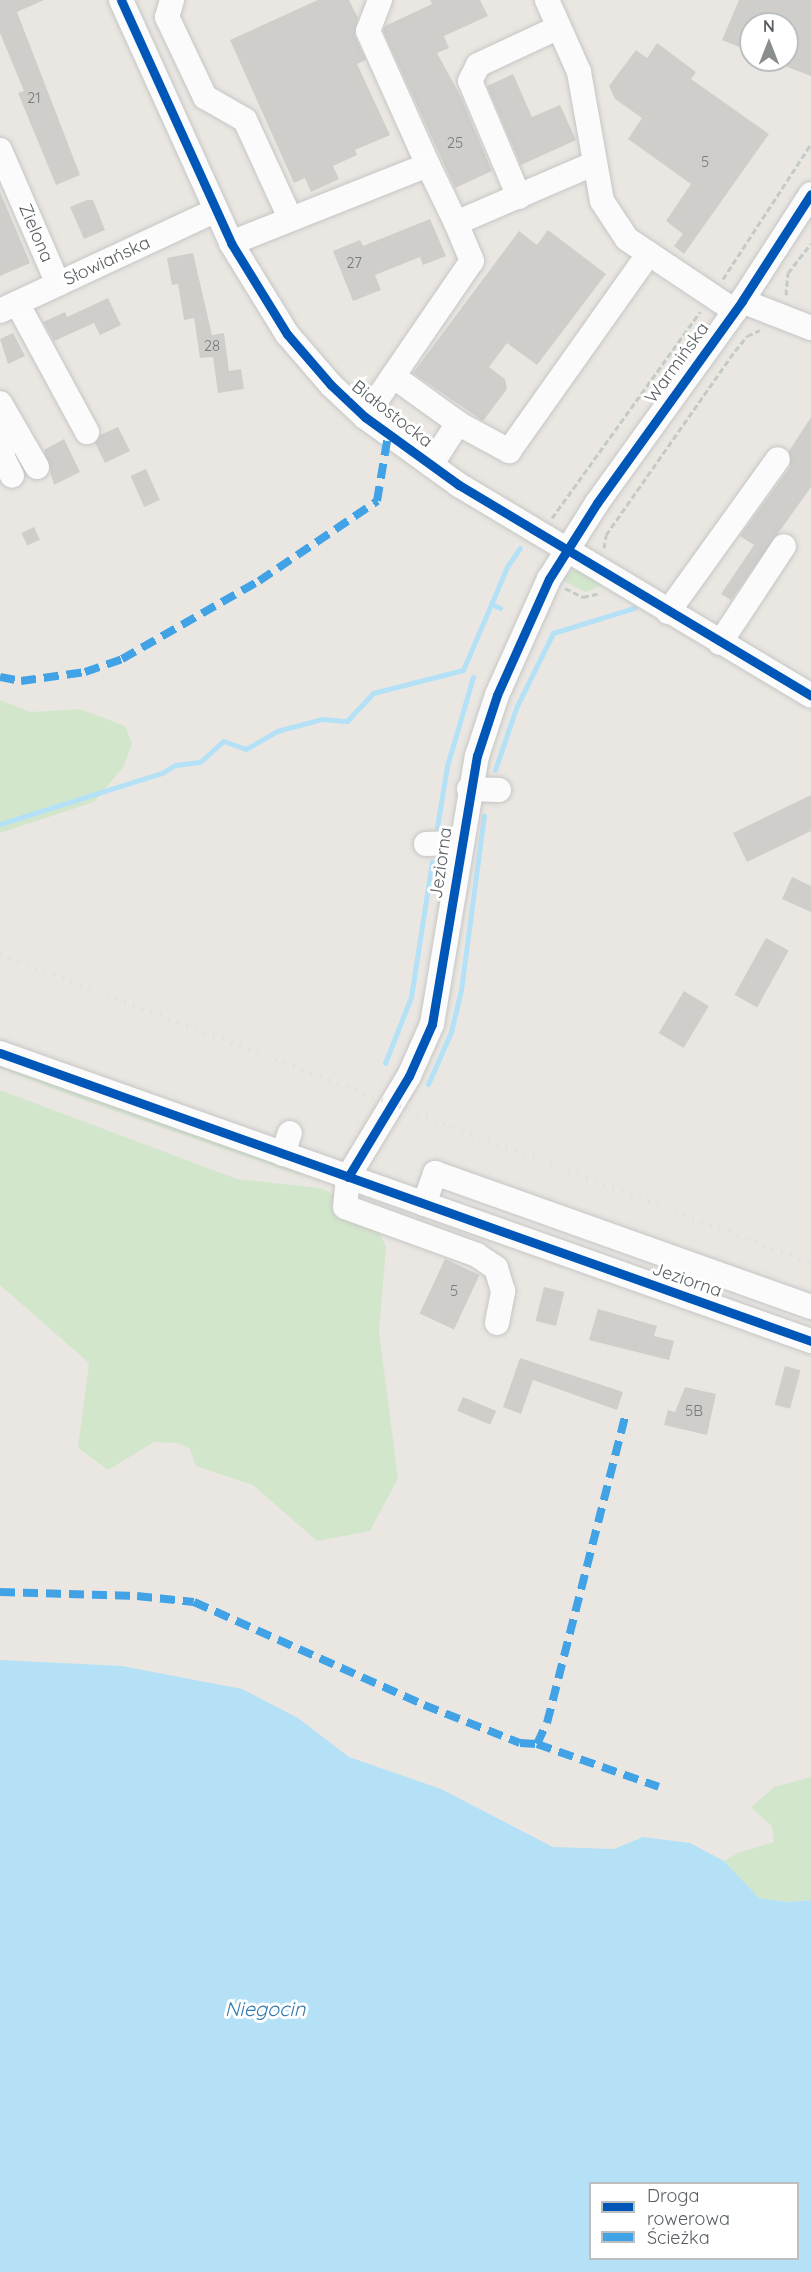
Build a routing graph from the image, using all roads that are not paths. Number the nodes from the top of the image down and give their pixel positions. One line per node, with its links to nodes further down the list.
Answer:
1 (121, 0): 11 (street, Białostocka)
2 (172, 0): 12 (street)
3 (380, 0): 8 (street)
4 (547, 0): 5 (street)
5 (559, 27): 7 (street); 10 (street)
6 (0, 150): 16 (street, Zielona)
7 (595, 163): 10 (street); 15 (street)
8 (428, 165): 12 (street); 13 (street)
9 (811, 194): 17 (street, Warmińska)
10 (519, 197): 13 (street)
11 (214, 211): 14 (street, Białostocka); 16 (street, Słowiańska)
12 (290, 218): 14 (street)
13 (456, 223): 20 (street)
14 (231, 243): 22 (street, Białostocka)
15 (649, 253): 17 (street); 23 (street)
16 (57, 284): 18 (street, Słowiańska)
17 (738, 306): 19 (street); 30 (street, Warmińska)
18 (8, 307): 24 (street)
19 (811, 328)
20 (393, 376): 22 (street); 23 (street)
21 (4, 413): 27 (street); 28 (street)
22 (365, 417): 26 (street, Białostocka)
23 (458, 423): 26 (street)
24 (87, 432)
25 (778, 459): 31 (street)
26 (431, 465): 30 (street, Białostocka)
27 (37, 467)
28 (12, 476)
29 (784, 546): 32 (street)
30 (566, 549): 31 (street, Białostocka); 34 (street, Jeziorna)
31 (668, 612): 32 (street, Białostocka)
32 (720, 642): 33 (street, Białostocka)
33 (811, 696)
34 (469, 789): 35 (street); 36 (street, Jeziorna)
35 (499, 790)
36 (460, 843): 37 (street); 39 (street, Jeziorna)
37 (426, 844)
38 (0, 1053): 39 (street, Jeziorna)
39 (348, 1178): 40 (street, Jeziorna); 42 (street)
40 (424, 1204): 41 (street); 43 (street, Jeziorna)
41 (811, 1308)
42 (497, 1323)
43 (811, 1341)

